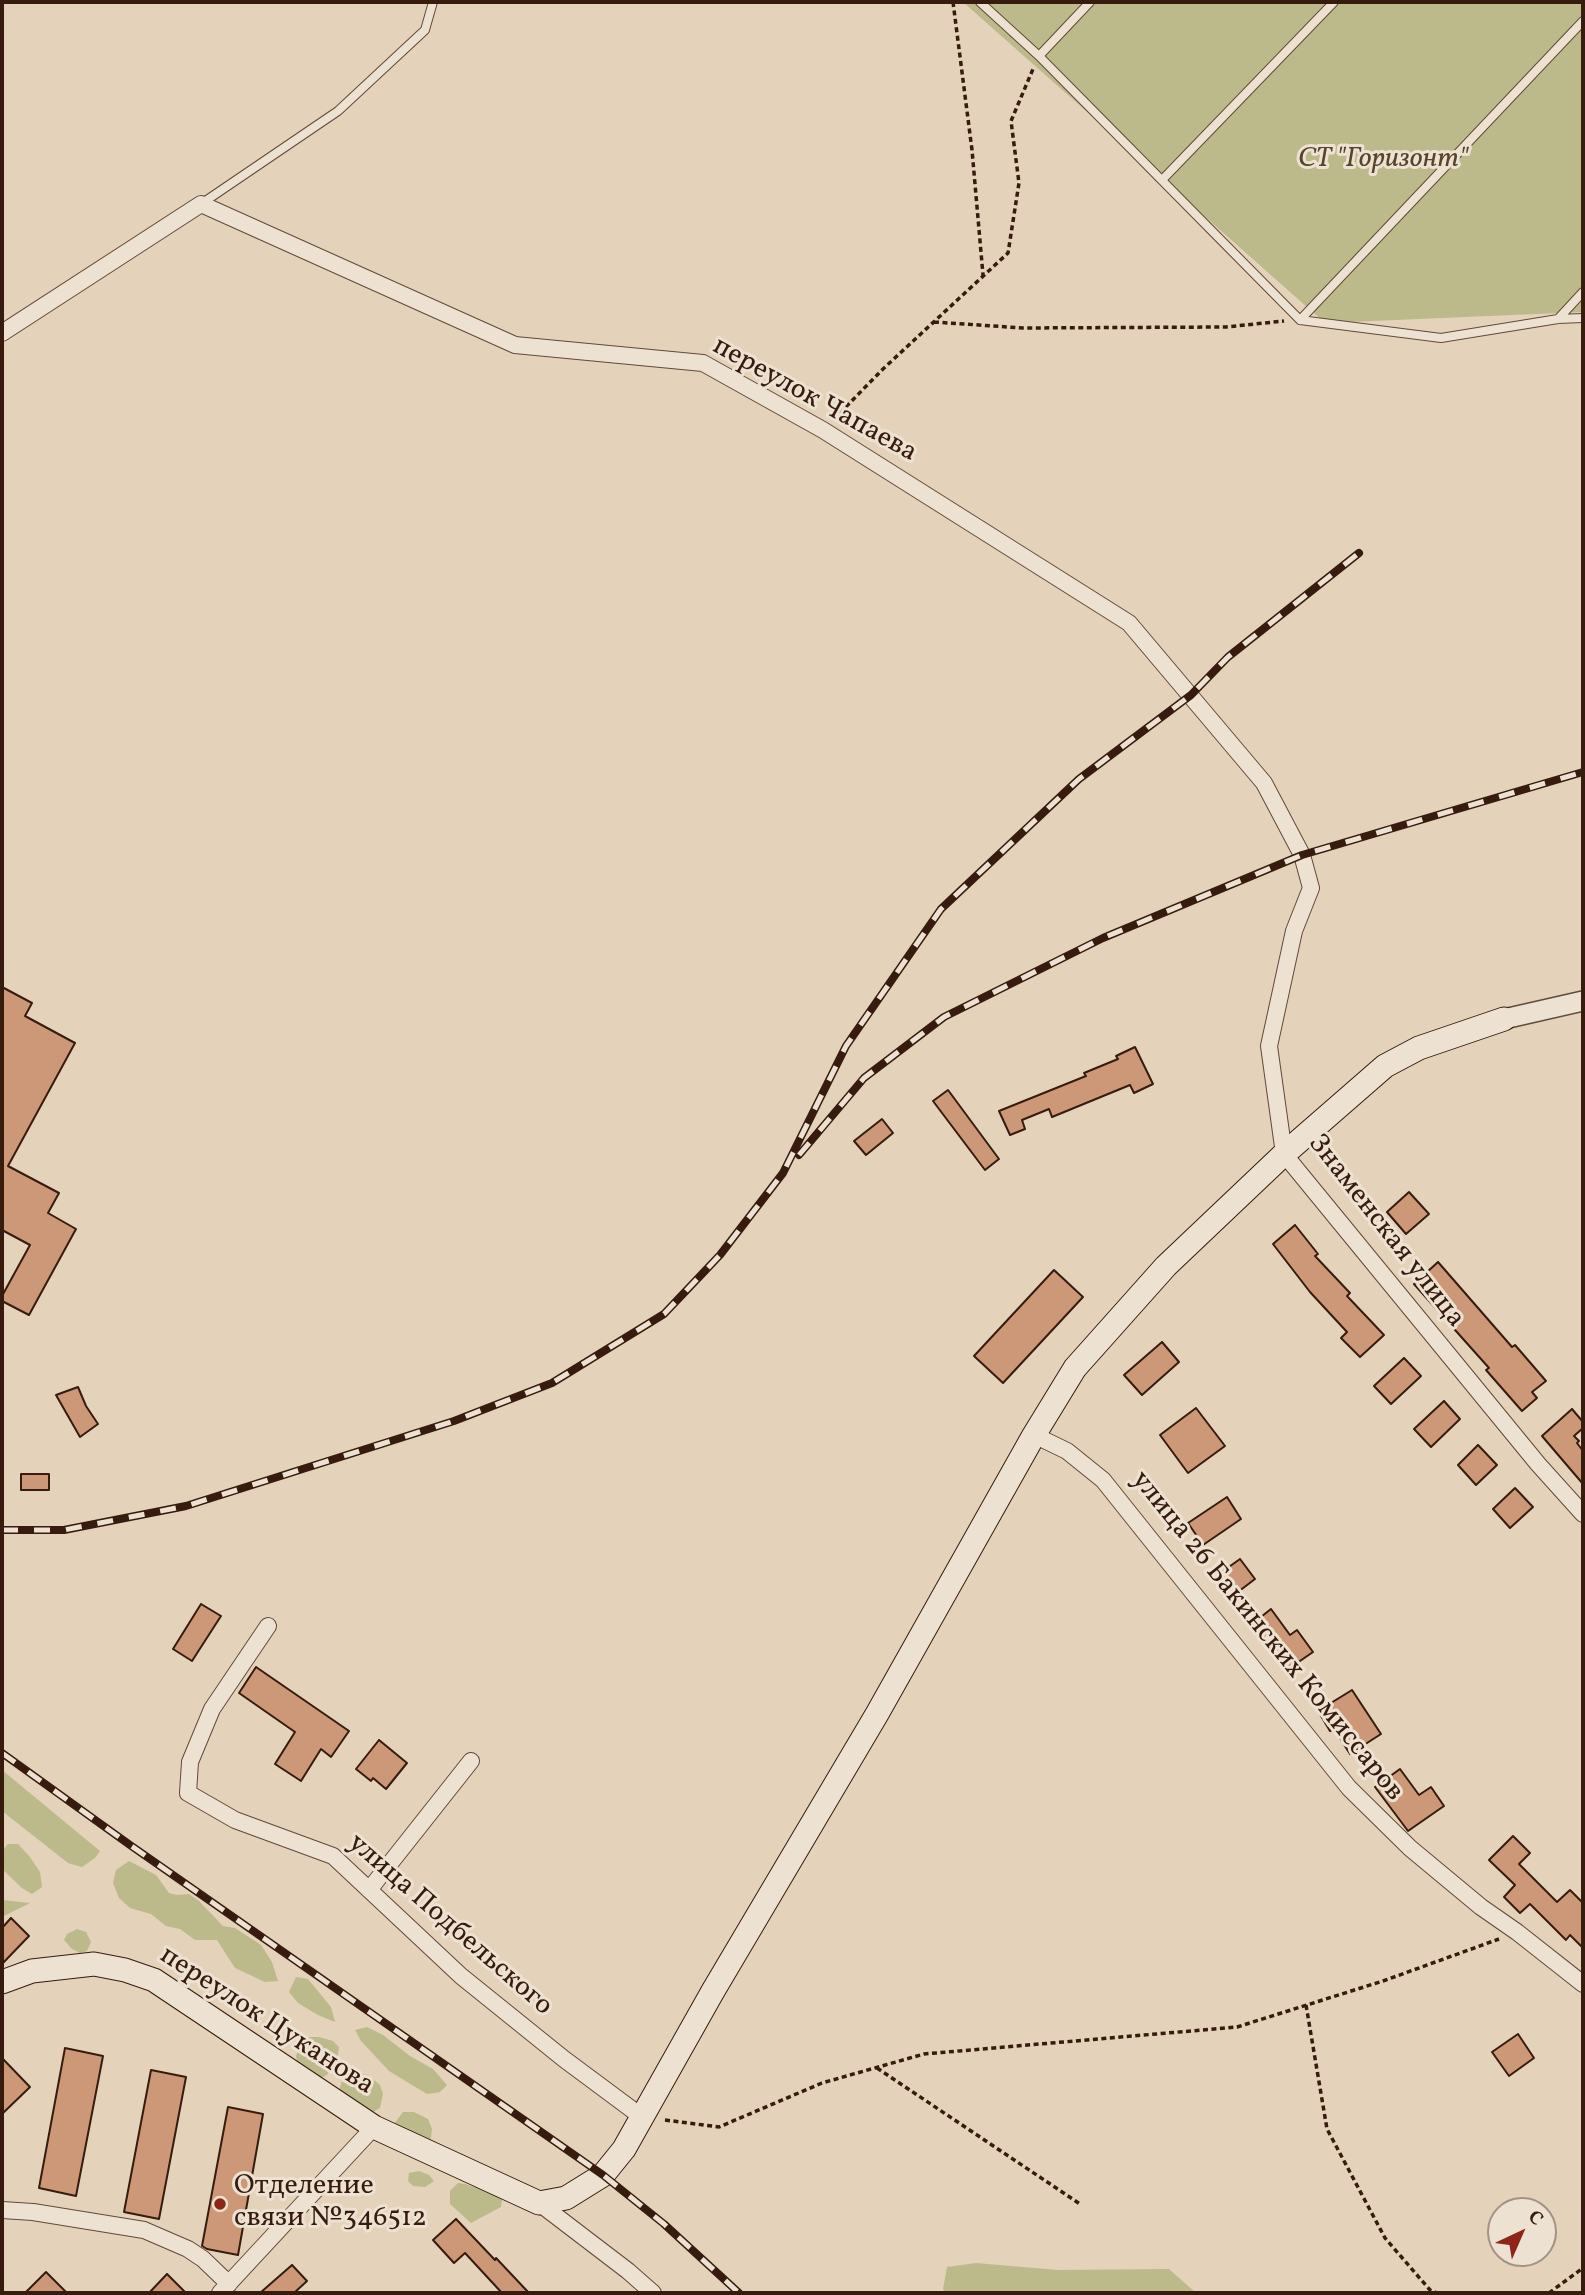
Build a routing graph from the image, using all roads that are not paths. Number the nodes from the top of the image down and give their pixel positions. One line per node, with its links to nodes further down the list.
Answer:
1 (433, 2): 8 (lane)
2 (980, 2): 6 (lane)
3 (1090, 2): 6 (lane)
4 (1334, 2): 7 (lane)
5 (1583, 21): 12 (lane)
6 (1039, 56): 7 (lane)
7 (1163, 180): 12 (lane)
8 (201, 204): 13 (street); 14 (street, переулок Чапаева)
9 (1583, 292): 11 (lane)
10 (1583, 318): 11 (lane)
11 (1558, 319): 12 (lane)
12 (1300, 320)
13 (2, 333)
14 (1303, 855): 17 (street, Знаменская улица)
15 (1583, 1001): 16 (street)
16 (1504, 1019): 17 (main road)
17 (1284, 1154): 18 (main road); 19 (street, Знаменская улица)
18 (1034, 1435): 24 (street, улица 26 Бакинских Комиссаров); 25 (main road)
19 (1583, 1514)
20 (268, 1626): 22 (street, улица Подбельского)
21 (471, 1761): 22 (street)
22 (369, 1890): 25 (street, улица Подбельского)
23 (2, 1982): 26 (main road, переулок Цуканова)
24 (1583, 1984)
25 (642, 2118): 27 (main road)
26 (374, 2127): 27 (main road, переулок Цуканова); 29 (street)
27 (540, 2203): 30 (street)
28 (2, 2210): 29 (street)
29 (225, 2288)
30 (653, 2293)

